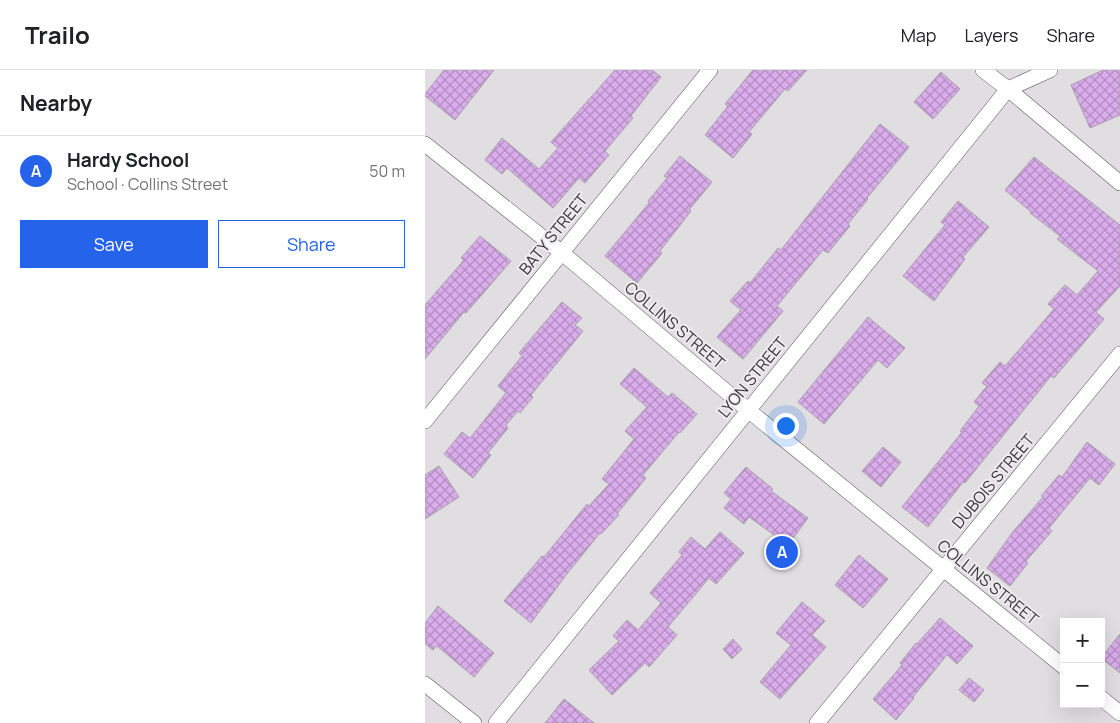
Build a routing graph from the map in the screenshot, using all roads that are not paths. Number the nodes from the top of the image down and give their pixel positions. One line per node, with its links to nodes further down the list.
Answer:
1 (710, 70): 7 (street, BATY STREET)
2 (983, 70): 4 (street)
3 (1050, 70): 4 (street, LYON STREET)
4 (1008, 89): 6 (street); 9 (street, LYON STREET)
5 (425, 144): 7 (street, COLLINS STREET)
6 (1120, 183)
7 (561, 252): 9 (street, COLLINS STREET); 10 (street, BATY STREET)
8 (1120, 354): 11 (street, DUBOIS STREET)
9 (748, 410): 11 (street, COLLINS STREET); 17 (street, LYON STREET)
10 (425, 421)
11 (944, 568): 12 (street, COLLINS STREET); 18 (street, DUBOIS STREET)
12 (1060, 664)
13 (425, 684): 16 (street)
14 (1105, 701): 15 (street)
15 (1120, 713)
16 (474, 723)
17 (496, 723)
18 (817, 723)

